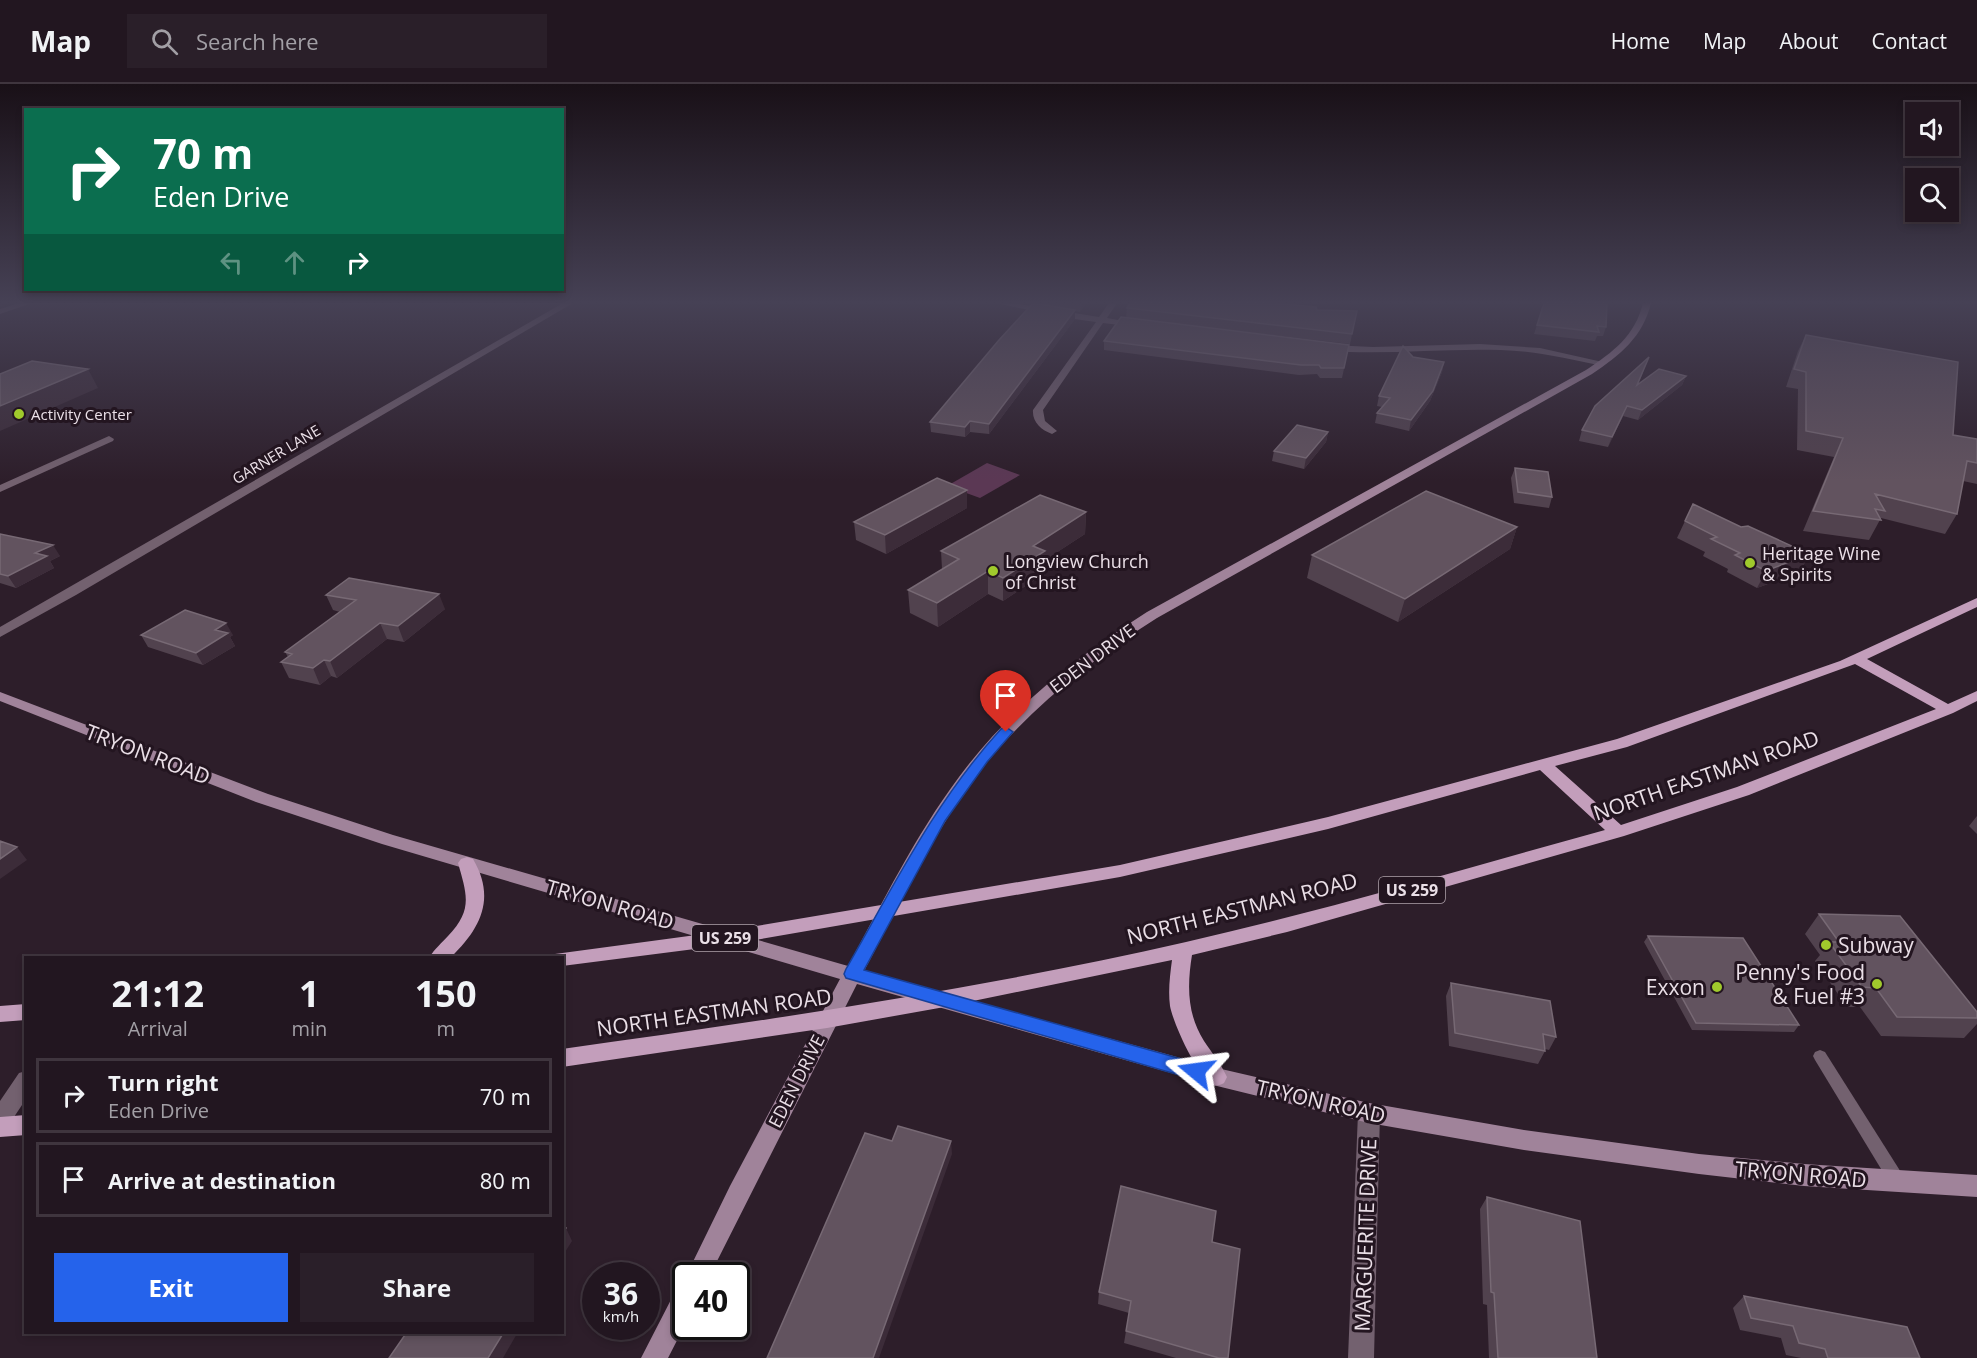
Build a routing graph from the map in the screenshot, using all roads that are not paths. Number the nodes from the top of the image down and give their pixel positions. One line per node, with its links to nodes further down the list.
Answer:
1 (466, 362): 8 (street, GARNER LANE)
2 (1071, 362): 4 (street)
3 (1602, 363): 16 (street, EDEN DRIVE)
4 (1052, 431)
5 (109, 439): 6 (street)
6 (0, 489)
7 (1977, 602): 9 (main road, US 259)
8 (0, 633)
9 (1856, 659): 12 (main road); 13 (main road, US 259)
10 (1977, 695): 12 (main road, NORTH EASTMAN ROAD / US 259)
11 (0, 696): 15 (street, TRYON ROAD)
12 (1948, 710): 14 (main road, NORTH EASTMAN ROAD / US 259)
13 (1542, 764): 14 (main road); 16 (main road, US 259)
14 (1618, 832): 18 (main road, NORTH EASTMAN ROAD / US 259)
15 (467, 863): 17 (street, TRYON ROAD); 19 (main road)
16 (887, 910): 17 (main road, US 259); 21 (street, EDEN DRIVE)
17 (726, 938): 20 (main road, US 259); 21 (street, TRYON ROAD)
18 (1183, 950): 22 (main road, NORTH EASTMAN ROAD / US 259); 28 (main road)
19 (441, 956)
20 (564, 959)
21 (853, 974): 22 (street, TRYON ROAD); 25 (street, EDEN DRIVE)
22 (939, 999): 25 (main road, NORTH EASTMAN ROAD / US 259); 28 (street, TRYON ROAD)
23 (24, 1012): 24 (main road)
24 (0, 1014)
25 (827, 1020): 27 (main road, NORTH EASTMAN ROAD / US 259); 36 (street, EDEN DRIVE)
26 (1821, 1056): 34 (lane)
27 (564, 1058)
28 (1217, 1077): 30 (street, TRYON ROAD)
29 (24, 1083): 31 (street)
30 (1369, 1113): 34 (street, TRYON ROAD); 39 (street, MARGUERITE DRIVE)
31 (0, 1119)
32 (24, 1125): 33 (main road)
33 (0, 1127)
34 (1898, 1182): 35 (street, TRYON ROAD)
35 (1977, 1186)
36 (704, 1262)
37 (672, 1324): 38 (street)
38 (654, 1358)
39 (1361, 1358)

